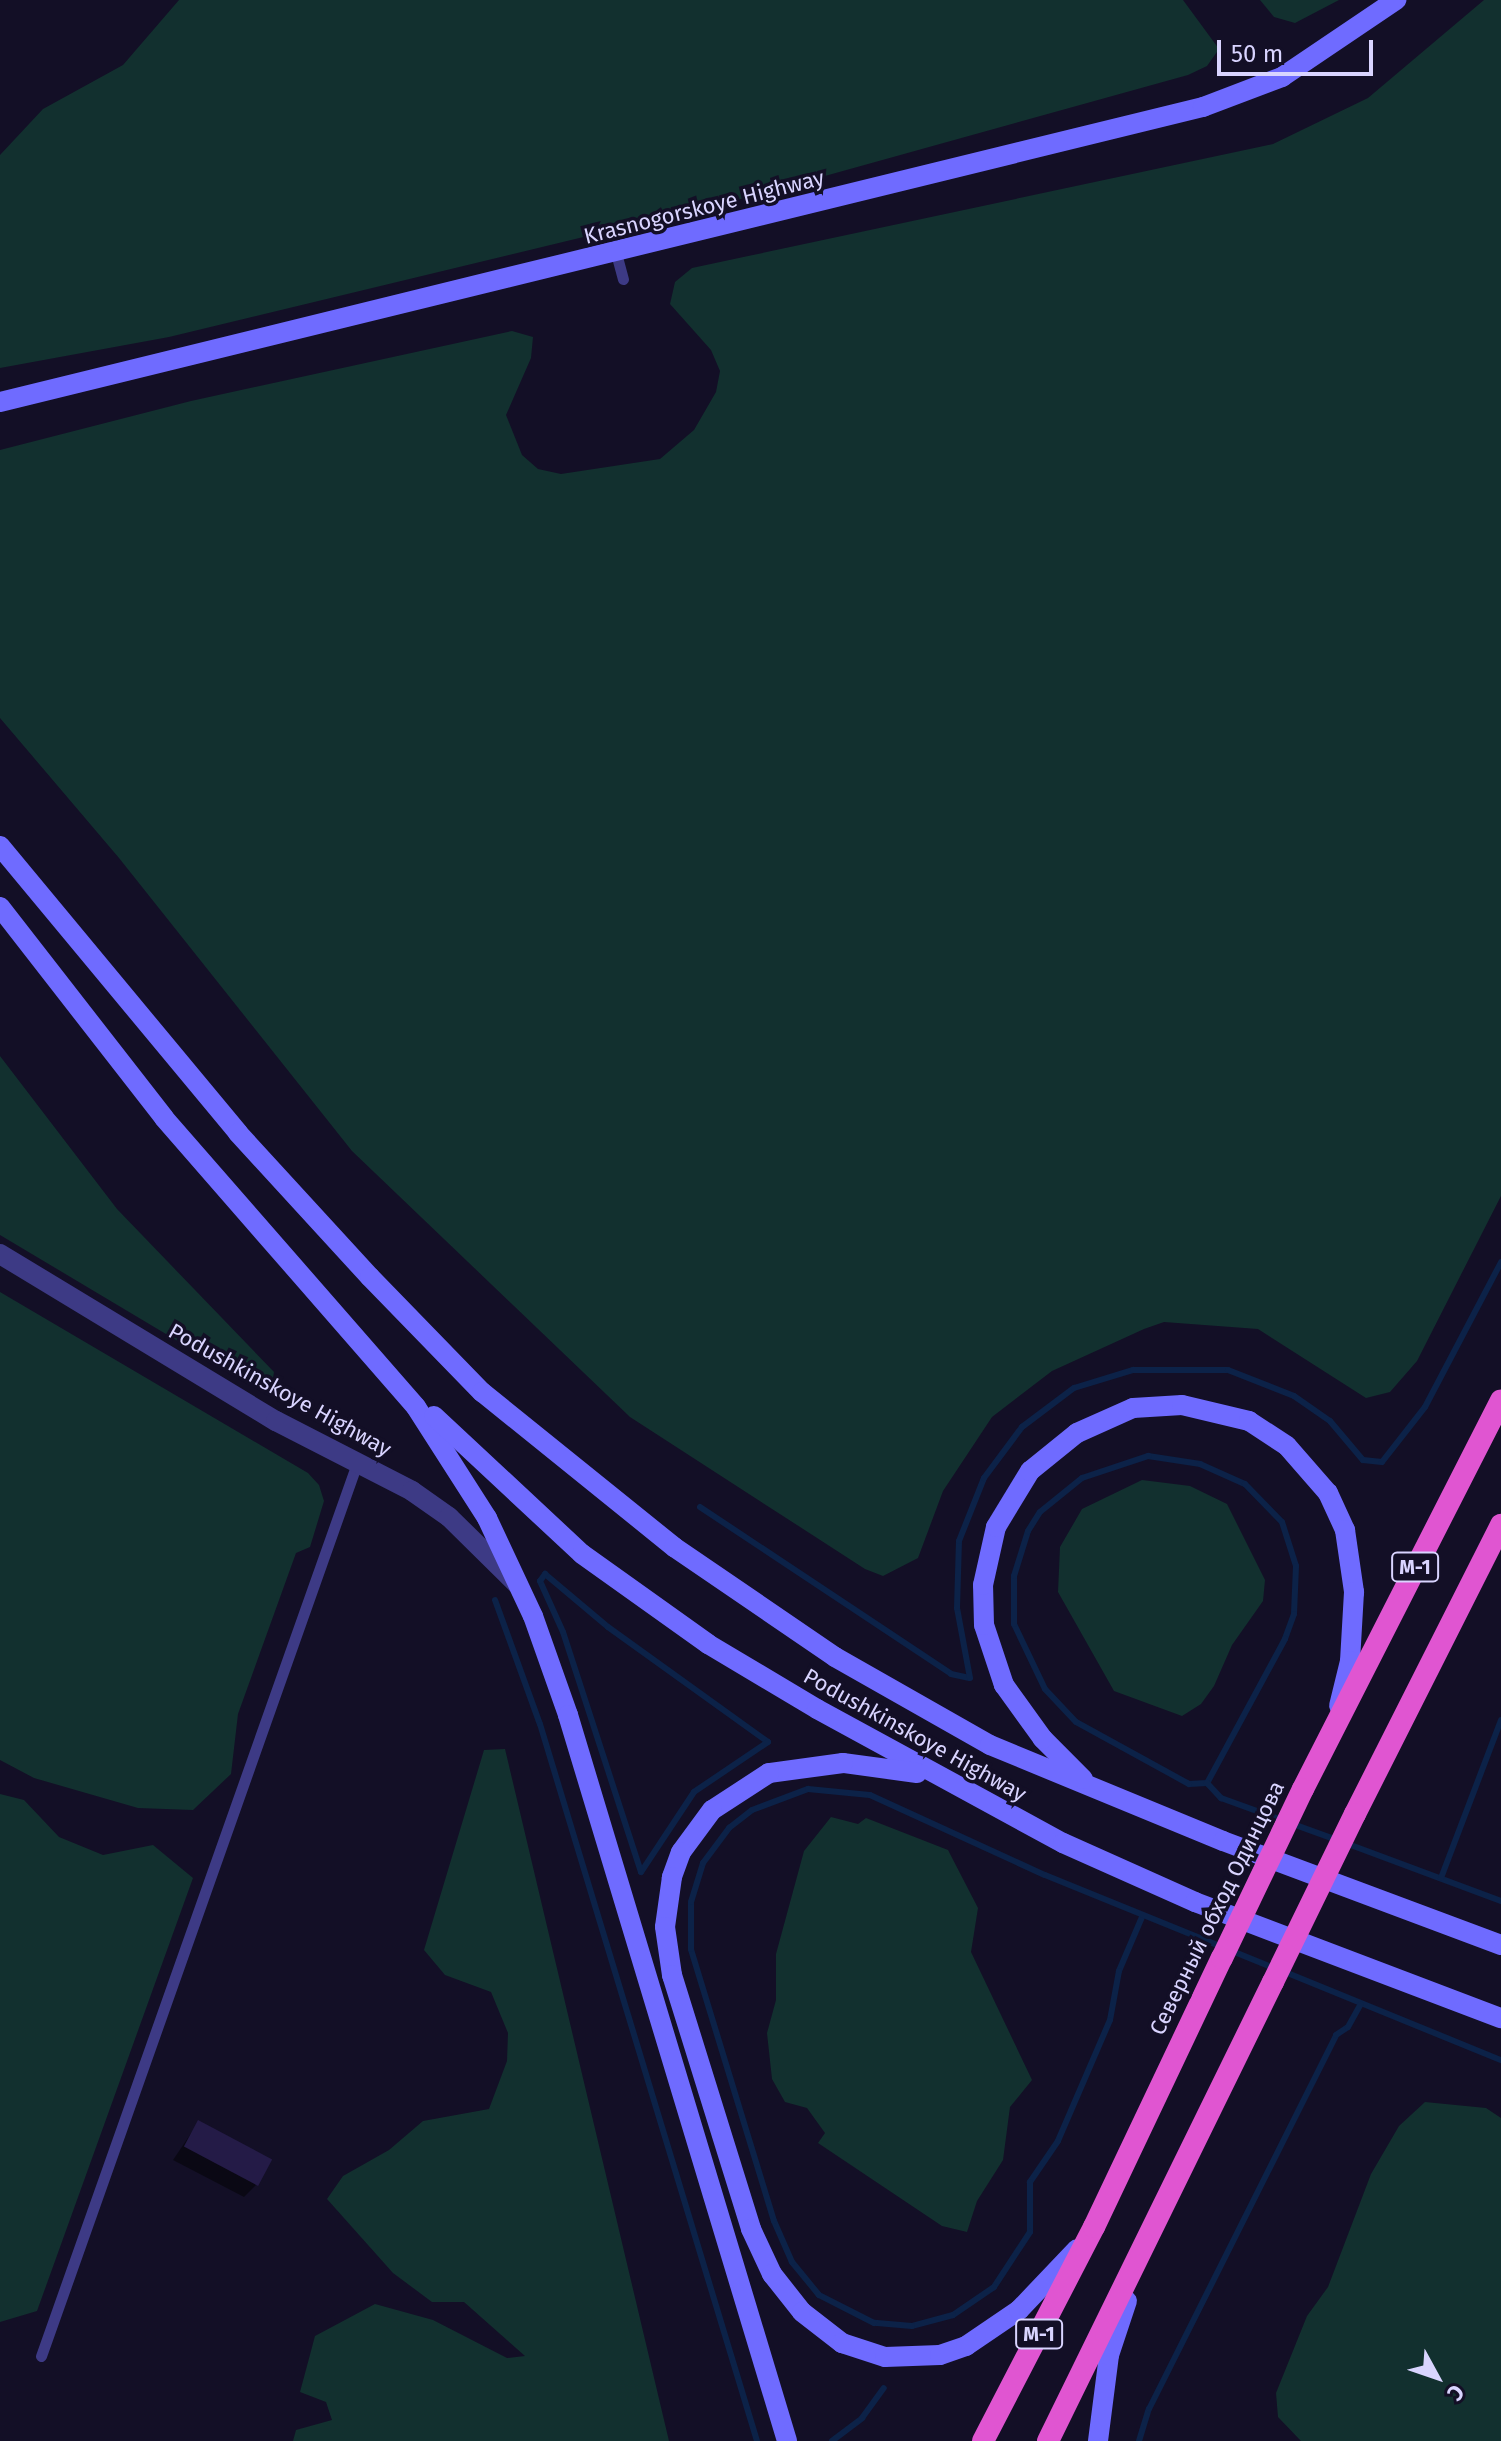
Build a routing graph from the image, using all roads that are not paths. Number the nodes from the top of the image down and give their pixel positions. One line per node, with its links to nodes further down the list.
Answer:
1 (1396, 0): 2 (main road, Krasnogorskoye Highway)
2 (616, 253): 3 (lane); 4 (main road, Krasnogorskoye Highway)
3 (623, 279)
4 (0, 402)
5 (0, 846): 14 (main road)
6 (0, 907): 8 (main road)
7 (0, 1254): 10 (street, Podushkinskoye Highway)
8 (381, 1367): 12 (main road); 15 (main road, Podushkinskoye Highway)
9 (1501, 1400): 13 (highway, Северный обход Одинцова / М-1)
10 (357, 1463): 12 (street, Podushkinskoye Highway); 20 (lane)
11 (1501, 1525): 19 (highway, М-1, bridge)
12 (521, 1589): 21 (main road)
13 (1329, 1735): 14 (main road); 18 (highway, Северный обход Одинцова / М-1, bridge)
14 (1107, 1794): 16 (main road)
15 (974, 1798): 17 (main road, Podushkinskoye Highway); 18 (main road)
16 (1501, 1945)
17 (1501, 2018)
18 (1094, 2227): 22 (highway, Северный обход Одинцова / М-1)
19 (1149, 2241): 23 (highway, М-1); 24 (main road)
20 (41, 2356)
21 (787, 2441)
22 (983, 2441)
23 (1048, 2441)
24 (1098, 2441)

